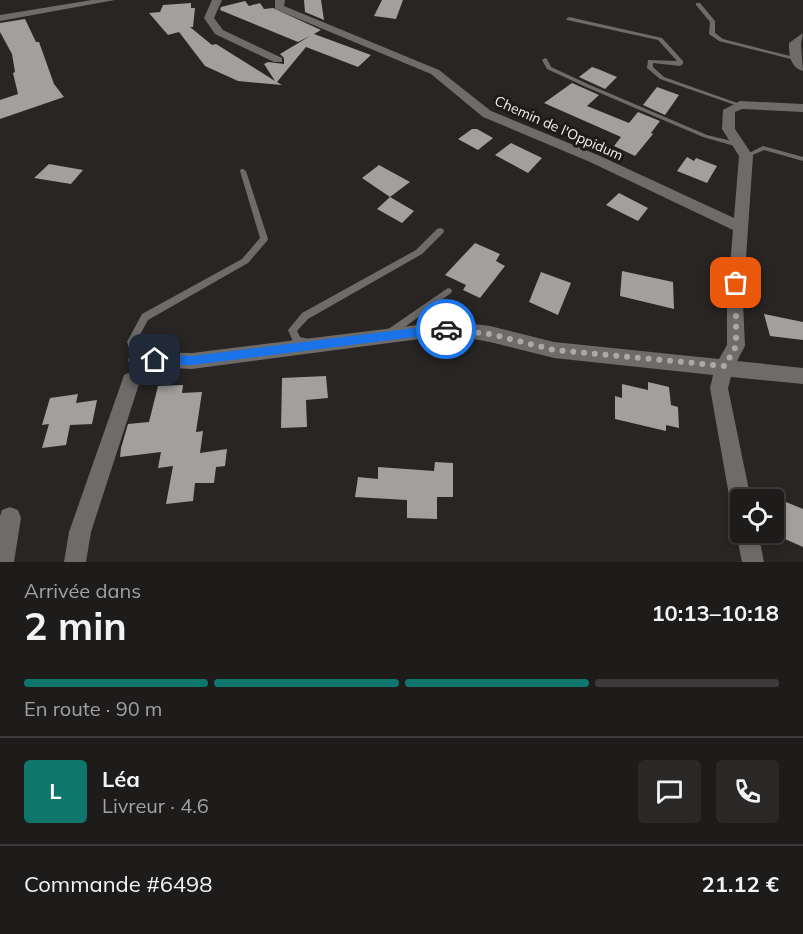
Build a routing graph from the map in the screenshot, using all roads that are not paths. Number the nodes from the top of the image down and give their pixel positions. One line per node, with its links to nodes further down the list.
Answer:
1 (57, 0): 6 (street)
2 (110, 0): 6 (street)
3 (217, 0): 10 (street)
4 (280, 0): 18 (street, Chemin de l'Oppidum)
5 (698, 4): 12 (lane)
6 (49, 10): 7 (street)
7 (0, 18)
8 (569, 19): 13 (lane)
9 (803, 36): 12 (street)
10 (278, 60)
11 (545, 60): 15 (lane)
12 (799, 63)
13 (740, 105): 14 (street); 15 (street)
14 (803, 108)
15 (742, 151): 16 (lane); 18 (street)
16 (803, 159)
17 (243, 171): 23 (lane)
18 (740, 227): 24 (street)
19 (440, 231): 22 (lane)
20 (448, 291): 21 (lane)
21 (387, 335): 22 (street); 24 (street)
22 (322, 344): 23 (street)
23 (137, 360)
24 (725, 366): 25 (street); 27 (street)
25 (803, 376)
26 (131, 381): 31 (street)
27 (739, 489)
28 (10, 518): 30 (street)
29 (749, 543): 32 (street)
30 (3, 562)
31 (75, 562)
32 (753, 562)

